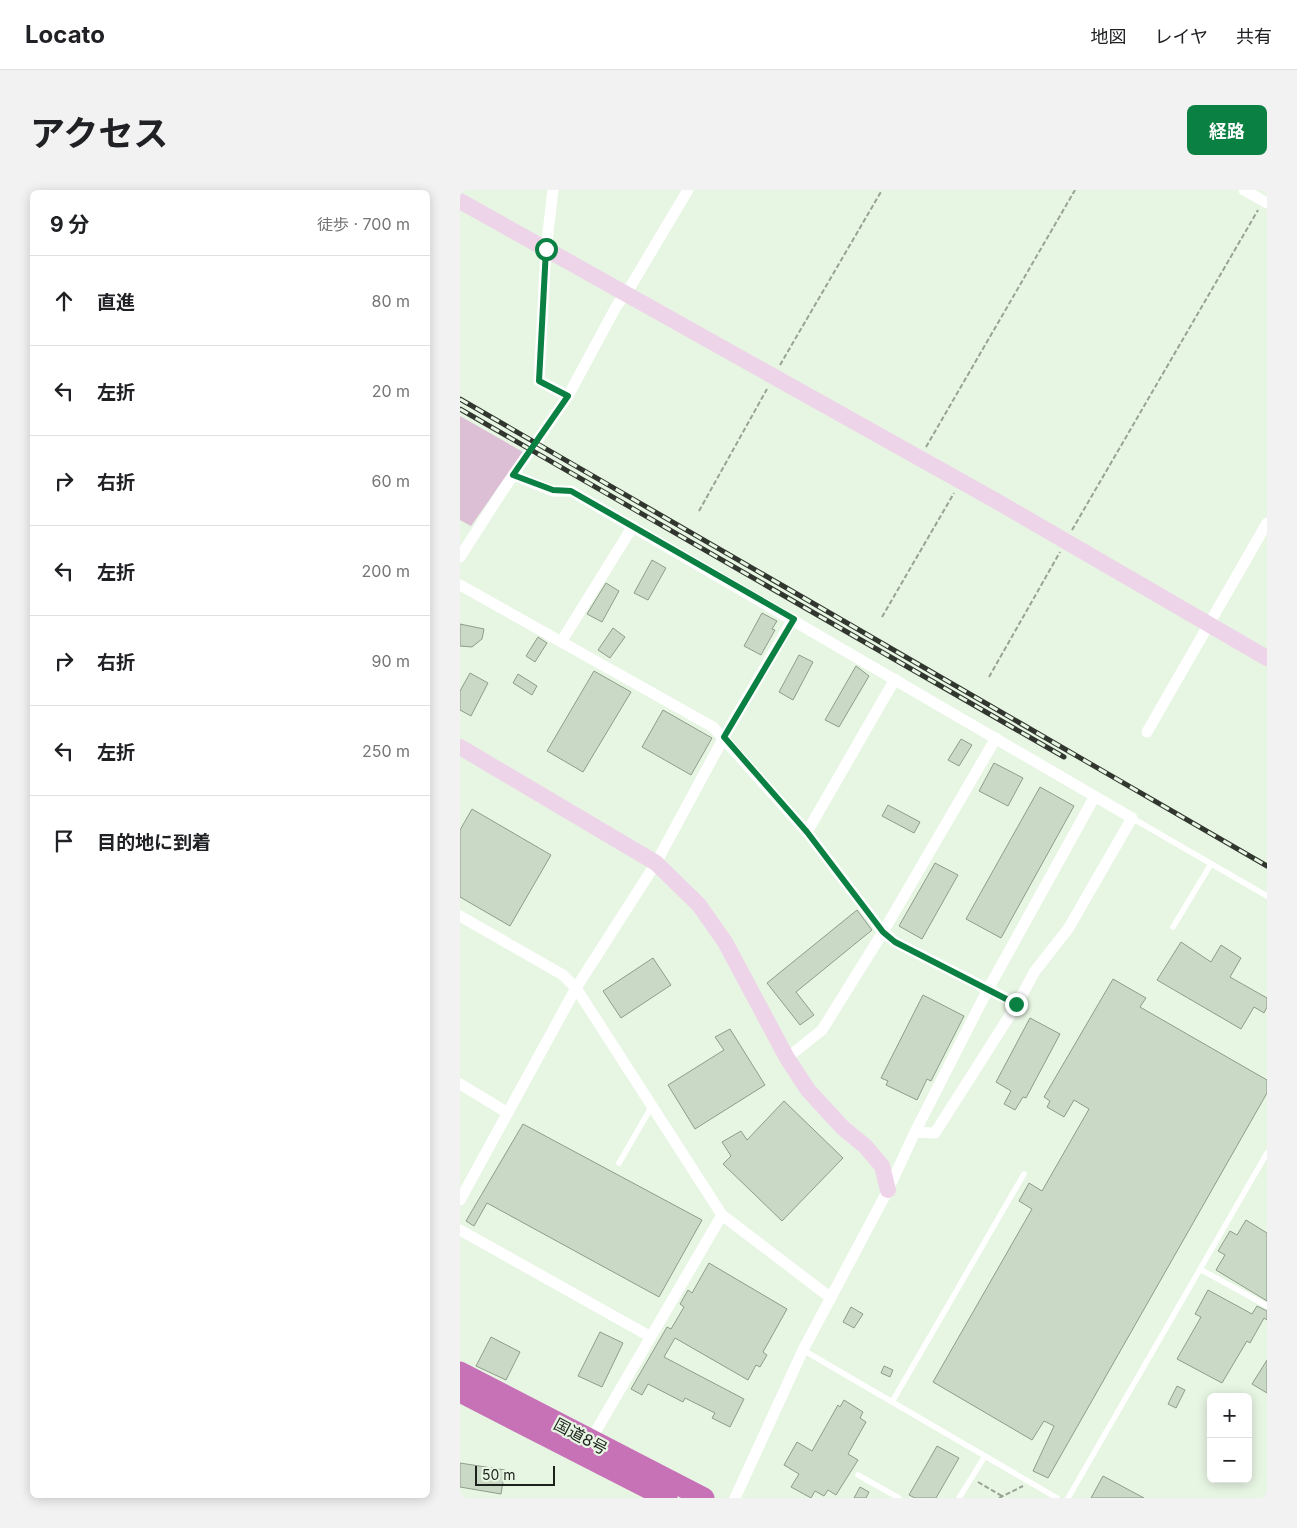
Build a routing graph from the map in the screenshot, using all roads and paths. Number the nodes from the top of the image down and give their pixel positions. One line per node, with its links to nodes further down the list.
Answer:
1 (553, 190): 8 (street)
2 (688, 190): 9 (street)
3 (882, 190): 10 (path)
4 (1075, 190): 12 (path)
5 (1244, 190): 7 (street)
6 (460, 201): 8 (street)
7 (1265, 202): 18 (path)
8 (546, 249): 9 (street); 11 (street)
9 (626, 294): 10 (street); 11 (street)
10 (774, 376): 12 (street); 15 (path)
11 (568, 396): 13 (street)
12 (919, 458): 14 (street)
13 (513, 475): 17 (street); 19 (street)
14 (961, 481): 18 (street); 21 (path)
15 (699, 511)
16 (1267, 523): 23 (street)
17 (633, 526): 22 (street); 24 (street)
18 (1066, 541): 23 (street); 26 (path)
19 (460, 557)
20 (460, 585): 24 (street)
21 (882, 617)
22 (794, 619): 27 (street); 29 (street)
23 (1208, 624): 25 (street); 28 (street)
24 (561, 642): 29 (street)
25 (1267, 658)
26 (989, 677)
27 (895, 679): 30 (street); 34 (street)
28 (1147, 732)
29 (724, 737): 34 (street); 35 (street)
30 (996, 738): 32 (street); 40 (street)
31 (460, 747): 35 (street)
32 (1095, 796): 33 (street); 42 (street)
33 (1132, 818): 36 (lane); 43 (street)
34 (807, 832): 40 (street)
35 (656, 863): 41 (street); 44 (street)
36 (1210, 864): 37 (lane); 39 (lane)
37 (1267, 896)
38 (460, 916): 41 (street)
39 (1173, 927)
40 (883, 932): 42 (street); 44 (street)
41 (576, 988): 46 (street); 47 (street)
42 (988, 991): 43 (street); 48 (street)
43 (1016, 1004): 48 (street)
44 (787, 1058): 52 (street)
45 (460, 1084): 47 (street)
46 (652, 1106): 50 (lane); 54 (street)
47 (508, 1113): 53 (street)
48 (915, 1132): 52 (street)
49 (1267, 1153): 56 (lane)
50 (619, 1163)
51 (1024, 1174): 63 (lane)
52 (888, 1190): 57 (street)
53 (460, 1200)
54 (722, 1215): 57 (street); 59 (street)
55 (460, 1230): 59 (street)
56 (1200, 1269): 58 (lane); 77 (lane)
57 (830, 1298): 60 (street)
58 (1267, 1306)
59 (651, 1337): 64 (street)
60 (803, 1350): 63 (lane); 72 (street)
61 (460, 1372): 64 (highway, 国道8号)
62 (460, 1392): 70 (highway, 国道8号)
63 (892, 1402): 65 (lane)
64 (590, 1441): 71 (highway, 国道8号)
65 (985, 1456): 67 (lane); 68 (lane)
66 (858, 1476): 73 (lane)
67 (972, 1478): 69 (path); 74 (lane)
68 (1028, 1481): 69 (path); 76 (lane)
69 (1002, 1496): 75 (path)
70 (667, 1498)
71 (704, 1498)
72 (735, 1498)
73 (899, 1498)
74 (959, 1498)
75 (999, 1498)
76 (1057, 1498)
77 (1068, 1498)

